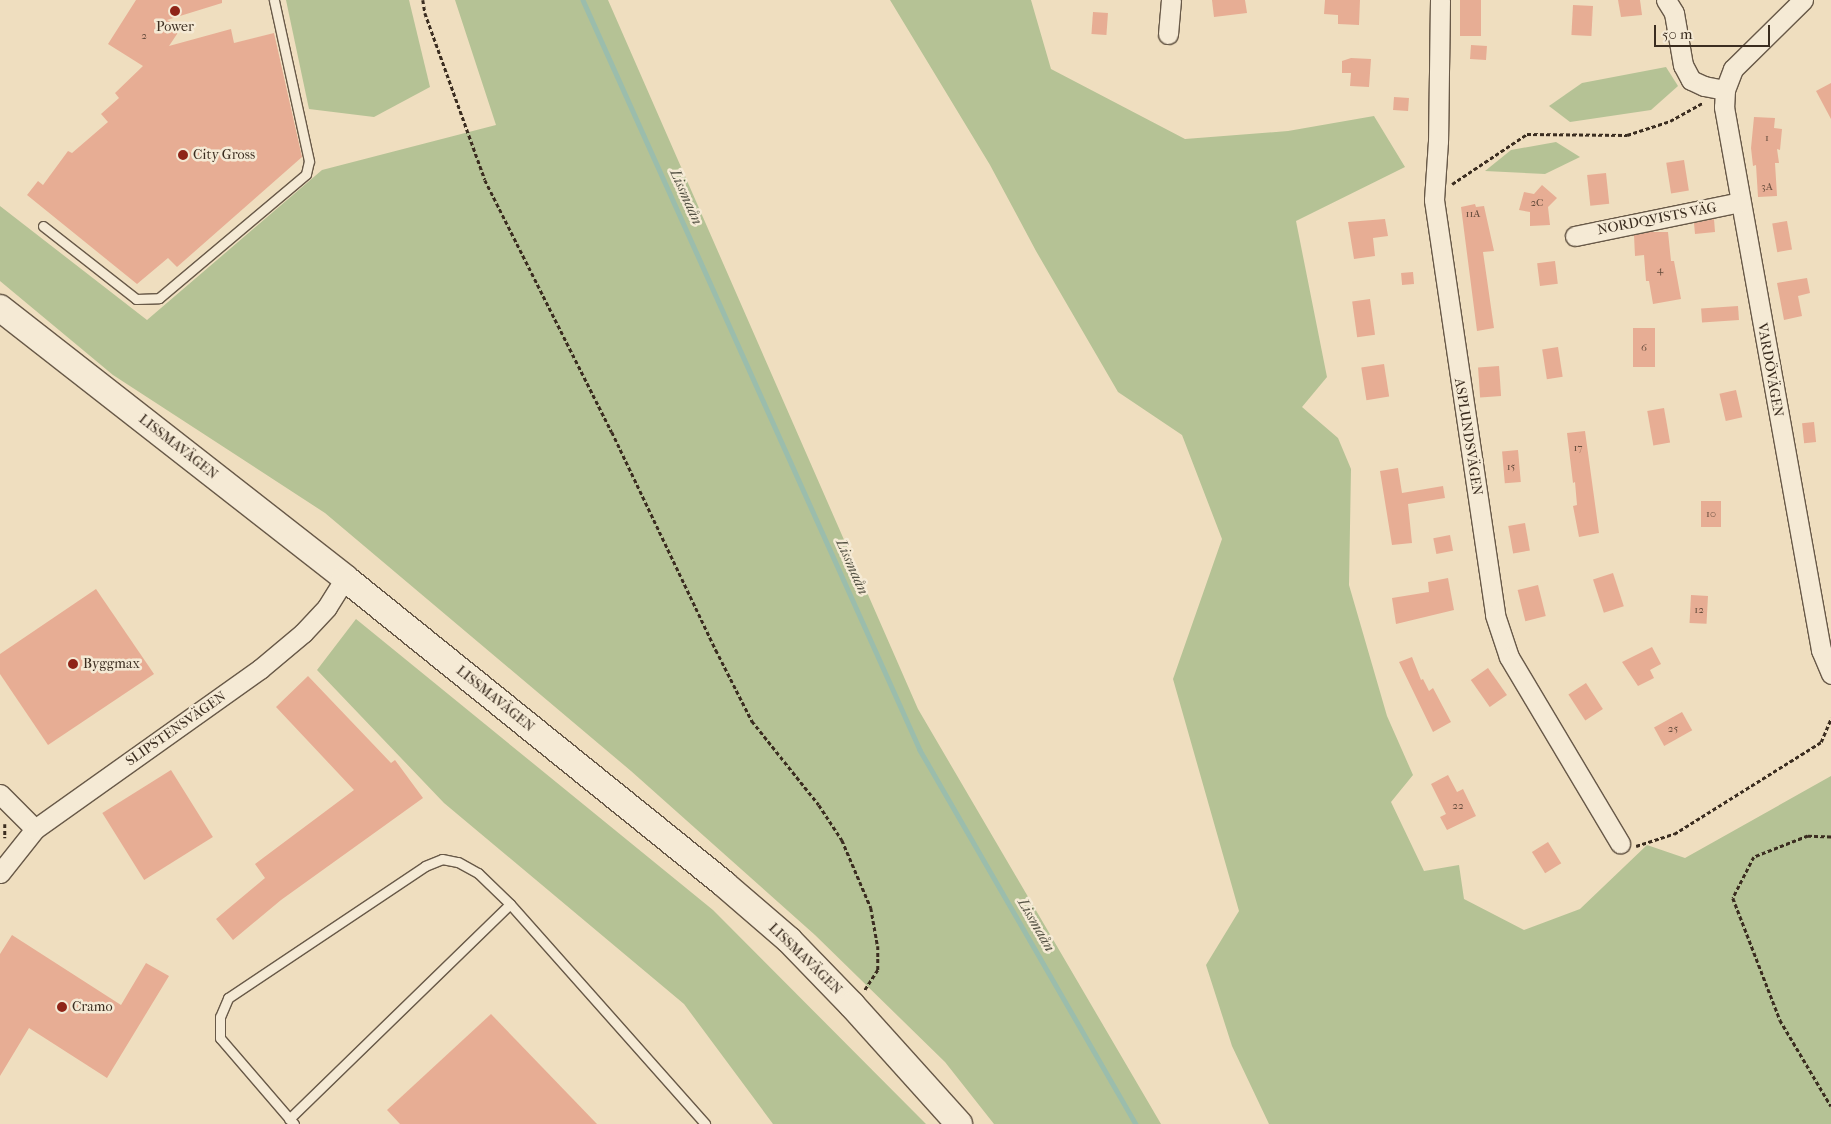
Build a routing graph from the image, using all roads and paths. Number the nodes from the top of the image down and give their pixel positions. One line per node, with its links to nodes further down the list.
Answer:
1 (274, 0): 11 (lane)
2 (424, 0): 26 (path)
3 (1171, 0): 7 (street)
4 (1440, 0): 9 (street, ASPLUNDSVÄGEN)
5 (1666, 0): 8 (street)
6 (1803, 0): 8 (street, VARDÖVÄGEN)
7 (1168, 34)
8 (1725, 90): 9 (path); 10 (street, VARDÖVÄGEN)
9 (1434, 200): 22 (street, ASPLUNDSVÄGEN)
10 (1740, 202): 12 (street, NORDQVISTS VÄG); 15 (street, VARDÖVÄGEN)
11 (43, 226)
12 (1575, 236)
13 (0, 308): 14 (street, LISSMAVÄGEN)
14 (345, 578): 20 (street, SLIPSTENSVÄGEN); 26 (street, LISSMAVÄGEN)
15 (1826, 652): 16 (street, VARDÖVÄGEN)
16 (1831, 674)
17 (1831, 718): 22 (path)
18 (0, 794): 20 (street)
19 (0, 816): 23 (path)
20 (36, 829): 24 (street, SLIPSTENSVÄGEN)
21 (1831, 836): 27 (path)
22 (1620, 843)
23 (4, 846)
24 (0, 873)
25 (510, 904): 28 (lane); 28 (lane); 29 (lane)
26 (852, 1005): 30 (street, LISSMAVÄGEN)
27 (1831, 1106)
28 (291, 1121)
29 (705, 1124)
30 (959, 1124)

